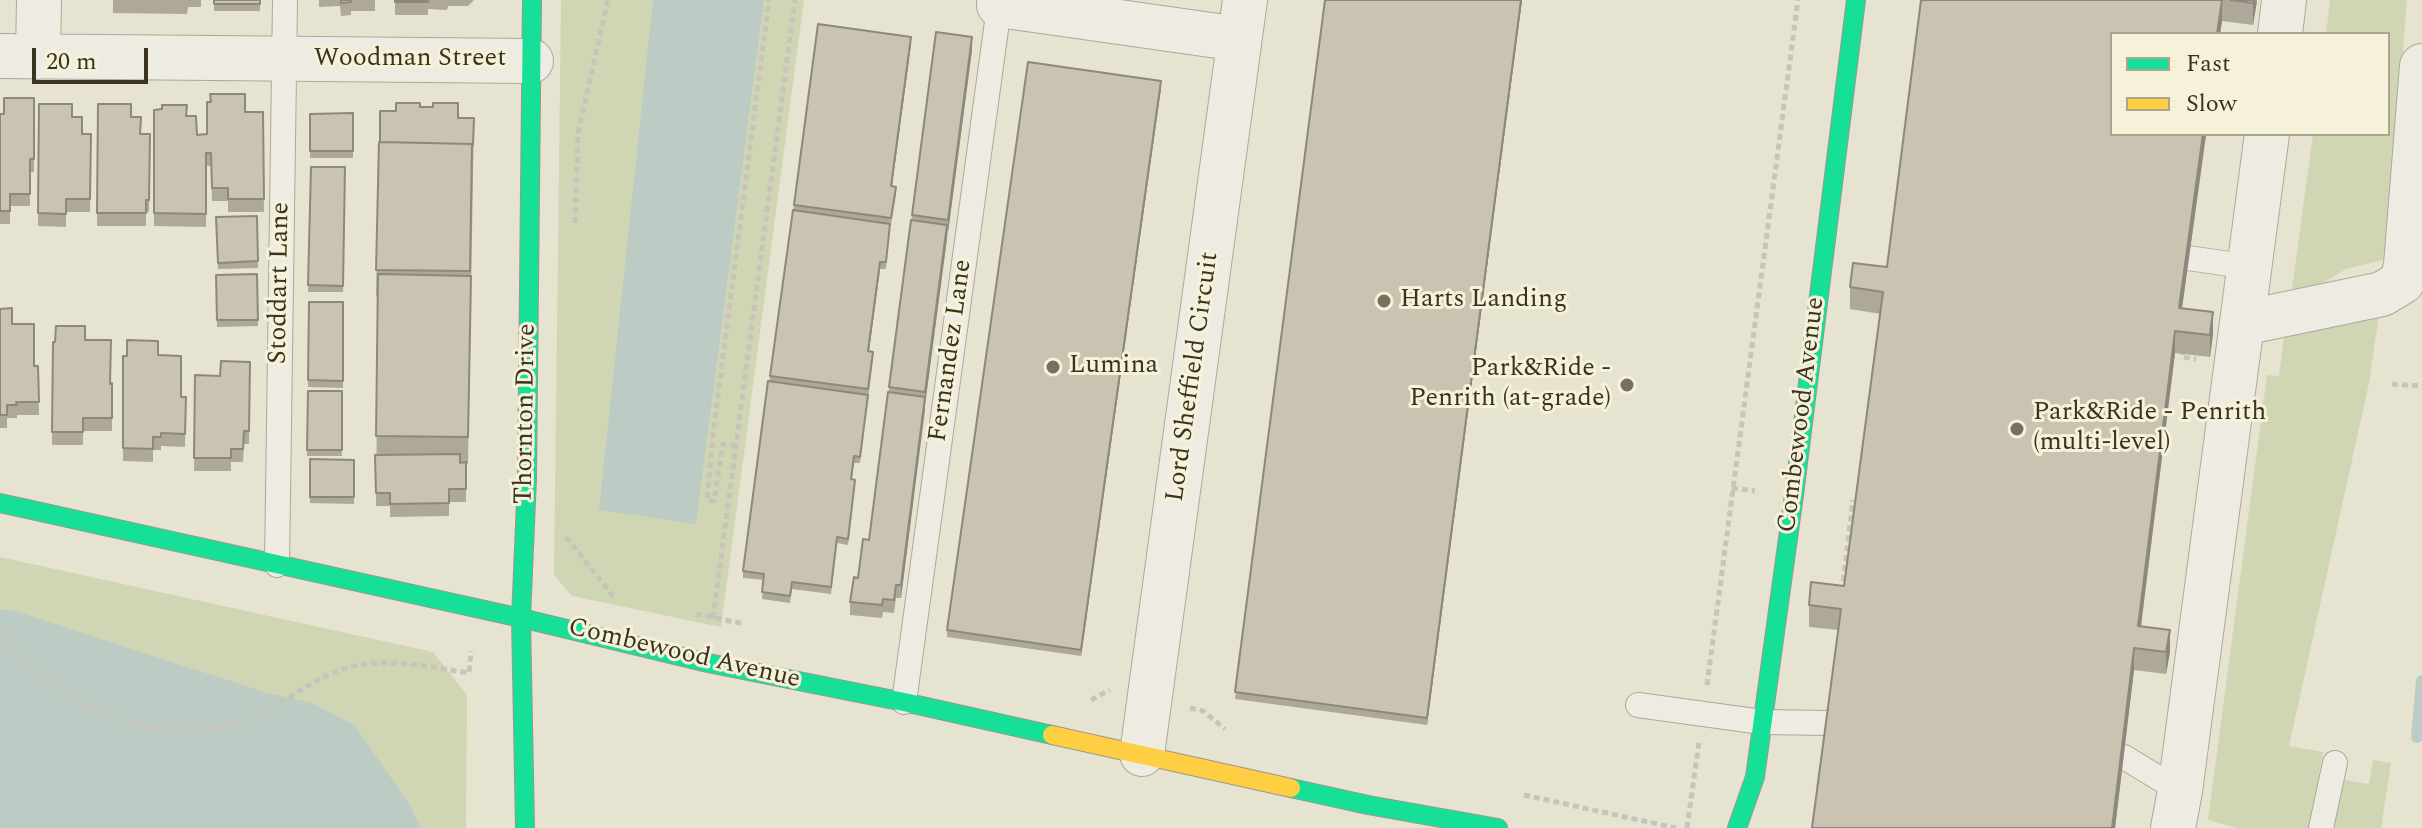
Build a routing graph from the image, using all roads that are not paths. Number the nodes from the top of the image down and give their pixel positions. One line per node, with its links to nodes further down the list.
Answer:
1 (39, 0): 9 (street)
2 (285, 0): 10 (lane, Stoddart Lane)
3 (532, 0): 11 (street, Thornton Drive)
4 (1856, 0): 15 (street, Combewood Avenue)
5 (2284, 0): 8 (street)
6 (999, 2): 7 (street); 22 (lane, Fernandez Lane)
7 (1242, 20): 26 (street, Lord Sheffield Circuit)
8 (2280, 32)
9 (19, 57): 10 (street, Woodman Street)
10 (284, 59): 11 (street, Woodman Street); 20 (lane, Stoddart Lane)
11 (531, 61): 21 (street, Thornton Drive)
12 (2422, 66): 18 (street)
13 (2267, 136): 17 (street)
14 (2188, 258): 17 (lane)
15 (1822, 260): 16 (lane); 24 (street, Combewood Avenue)
16 (1849, 263)
17 (2250, 267): 18 (street)
18 (2243, 323): 31 (street)
19 (0, 503): 20 (street, Combewood Avenue)
20 (277, 565): 21 (street, Combewood Avenue)
21 (521, 618): 22 (street, Combewood Avenue); 32 (street, Thornton Drive)
22 (904, 702): 26 (street, Combewood Avenue)
23 (1638, 705): 24 (lane)
24 (1762, 722): 25 (lane); 29 (street, Combewood Avenue)
25 (1829, 723)
26 (1142, 754): 30 (street, Combewood Avenue)
27 (2124, 757): 31 (lane)
28 (2335, 763): 37 (lane)
29 (1755, 777): 35 (street, Combewood Avenue); 36 (street)
30 (1368, 805): 33 (street, Combewood Avenue); 34 (street, Combewood Avenue)
31 (2176, 809)
32 (525, 828)
33 (1432, 828)
34 (1498, 828)
35 (1737, 828)
36 (1753, 828)
37 (2321, 828)

